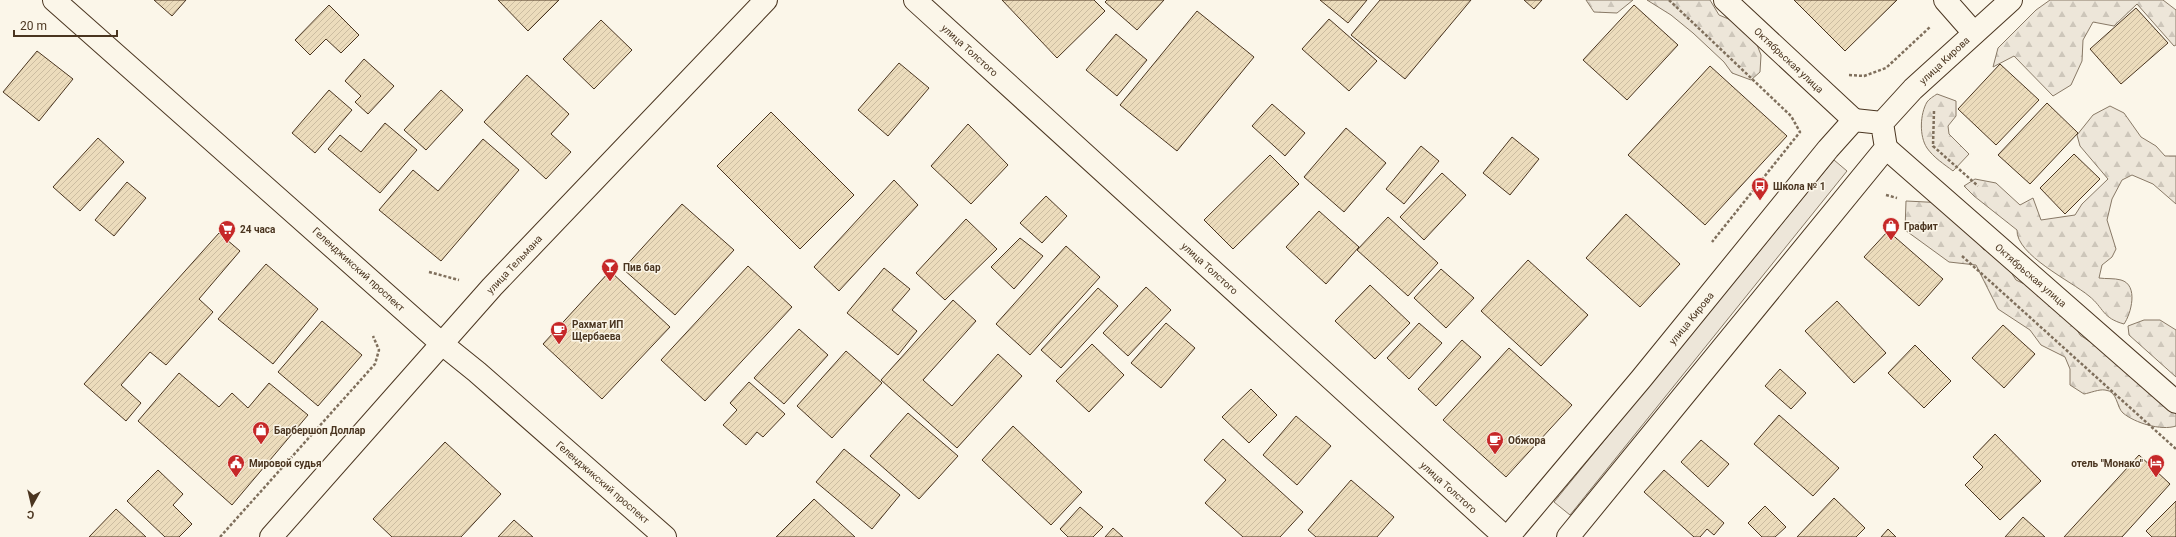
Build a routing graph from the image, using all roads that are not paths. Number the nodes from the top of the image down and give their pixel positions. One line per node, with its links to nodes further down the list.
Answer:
1 (54, 0): 11 (main road, Геленджикский проспект)
2 (766, 0): 11 (main road, улица Тельмана)
3 (915, 0): 15 (main road, улица Толстого)
4 (1725, 0): 8 (main road, Октябрьская улица)
5 (2011, 0): 7 (main road, улица Кирова)
6 (1948, 4): 7 (main road)
7 (1974, 32): 9 (main road, улица Кирова)
8 (1854, 120): 9 (main road); 16 (main road, улица Кирова)
9 (1882, 123): 10 (main road)
10 (1886, 148): 12 (main road, Октябрьская улица); 17 (main road)
11 (441, 343): 13 (main road, улица Тельмана); 14 (main road, Геленджикский проспект)
12 (2176, 402)
13 (271, 537)
14 (665, 537)
15 (1505, 537)
16 (1508, 537)
17 (1568, 537)

